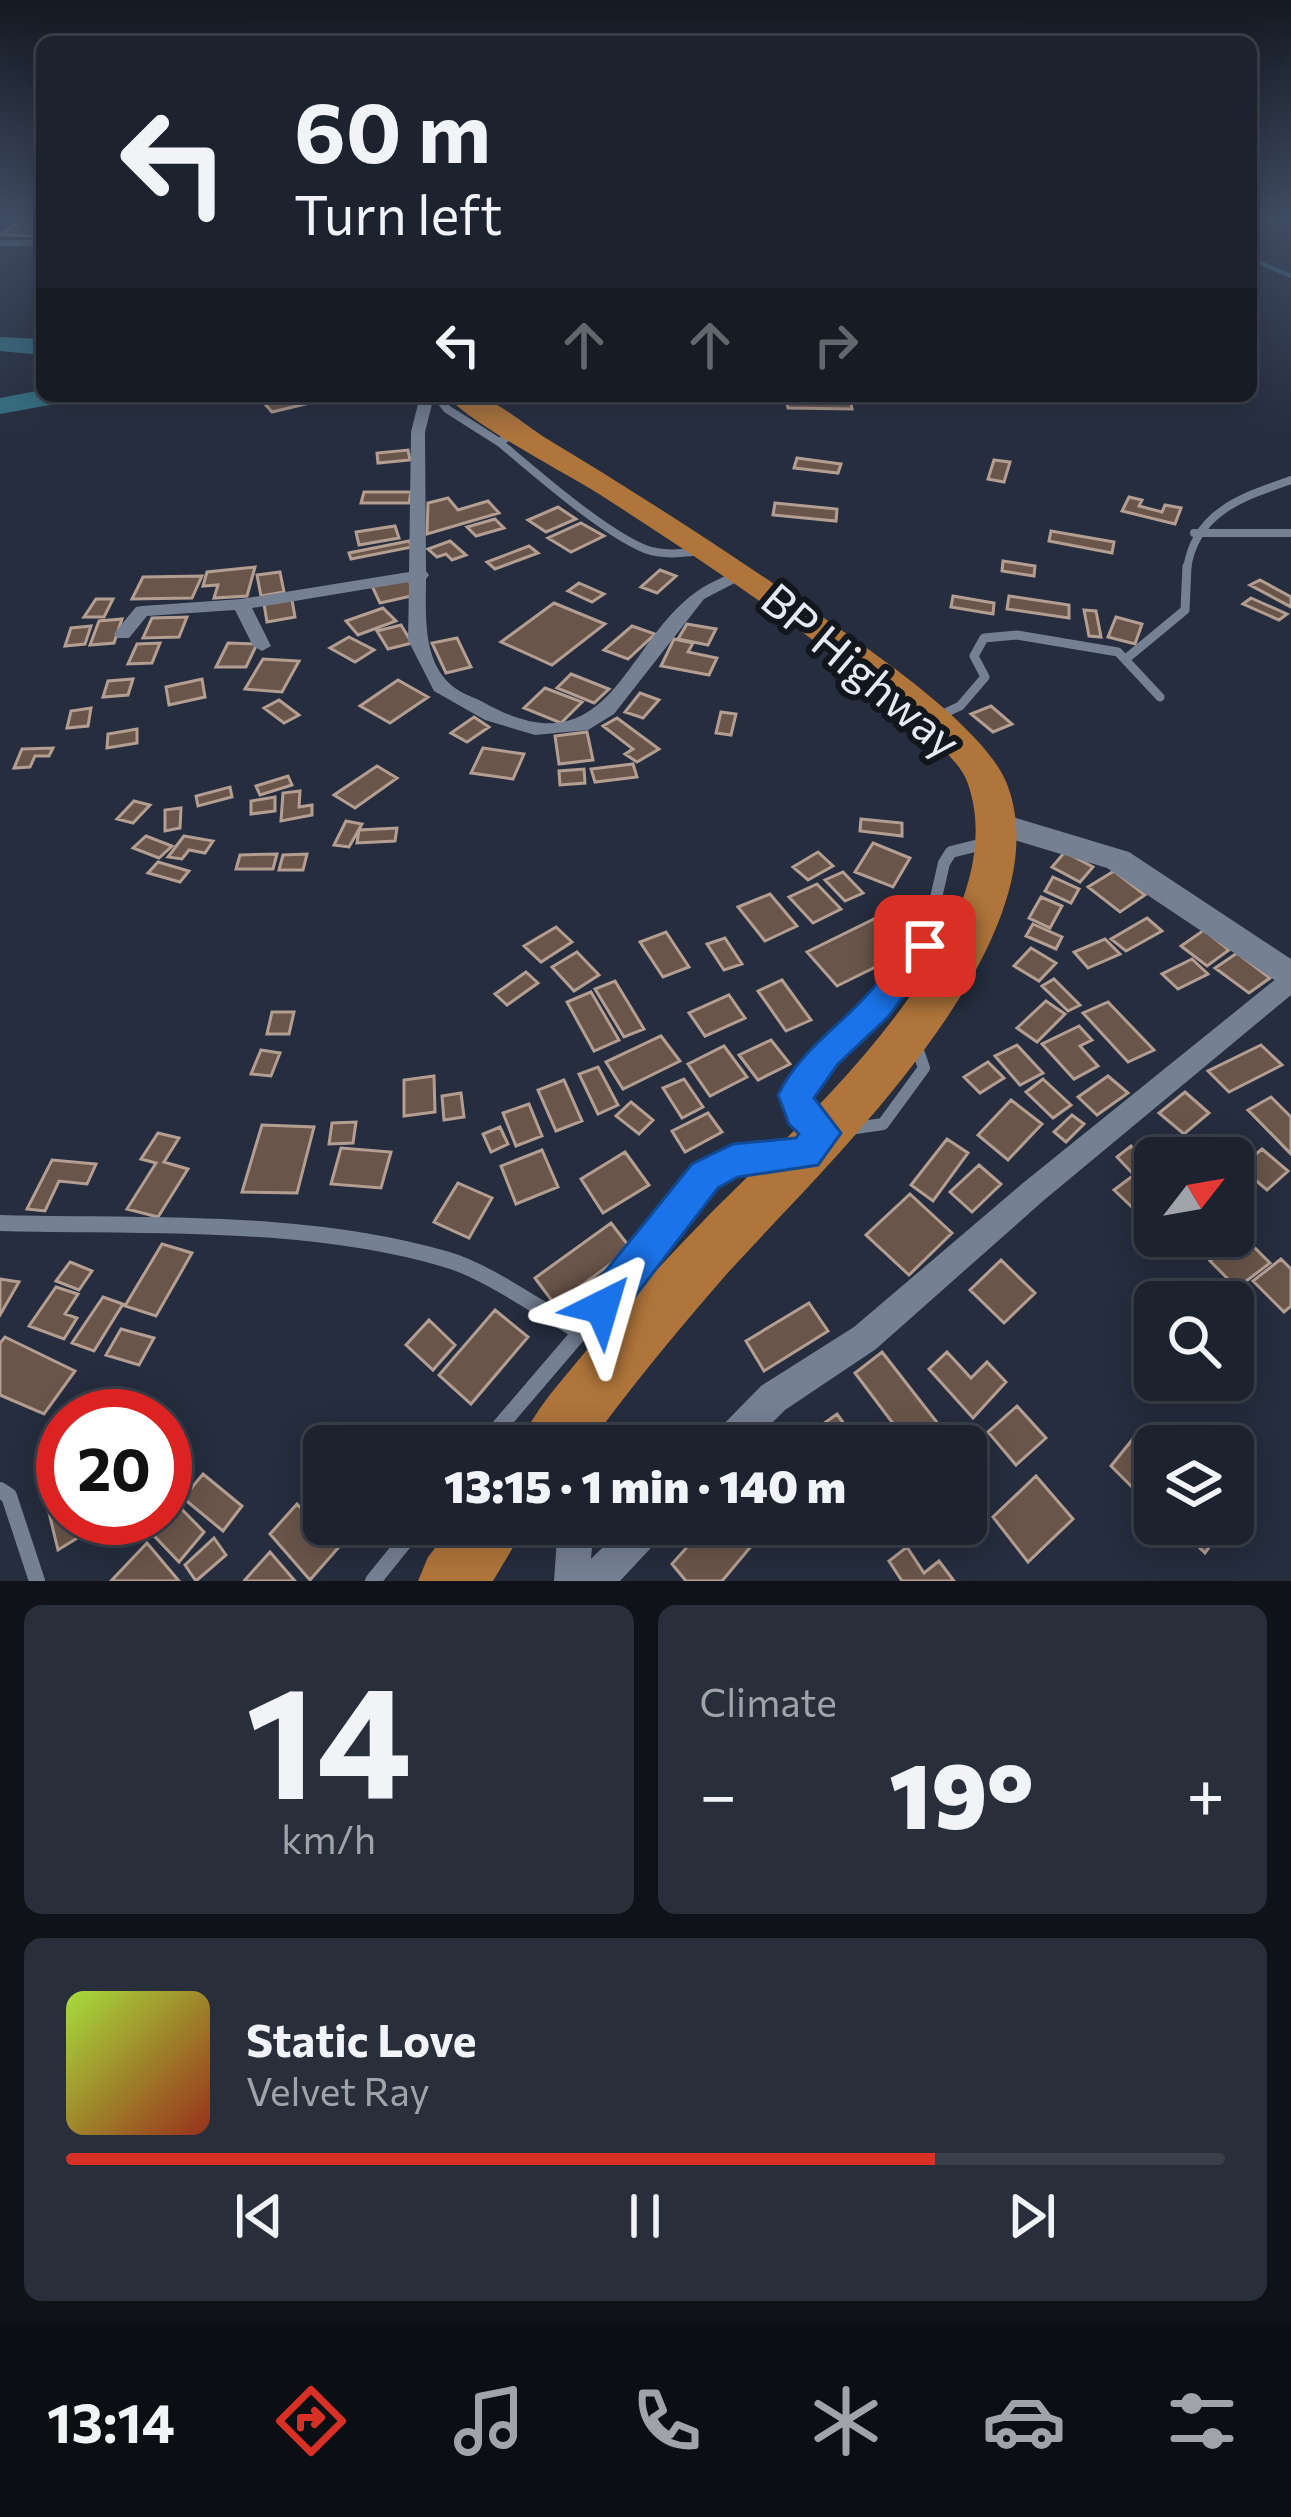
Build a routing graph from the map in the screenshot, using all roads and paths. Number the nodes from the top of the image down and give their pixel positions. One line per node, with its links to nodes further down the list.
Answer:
1 (426, 402): 9 (street)
2 (442, 402): 4 (lane)
3 (466, 402): 4 (highway, BP Highway)
4 (508, 437): 8 (highway, BP Highway)
5 (1291, 480): 6 (lane)
6 (1195, 533): 7 (lane); 13 (lane)
7 (1291, 533)
8 (744, 574): 9 (street); 15 (highway, BP Highway)
9 (421, 575): 10 (street)
10 (241, 604): 11 (street); 12 (street)
11 (123, 634)
12 (262, 646)
13 (1127, 658): 14 (lane); 15 (lane)
14 (1160, 697)
15 (931, 720): 16 (highway, BP Highway)
16 (996, 833): 17 (street); 18 (highway); 18 (lane)
17 (1291, 979): 23 (street)
18 (814, 1143): 20 (lane); 22 (highway)
19 (0, 1222): 20 (lane)
20 (582, 1333): 21 (lane)
21 (501, 1425)
22 (572, 1425)
23 (747, 1425)
24 (0, 1490): 29 (lane)
25 (402, 1545): 30 (lane)
26 (479, 1545): 31 (highway)
27 (575, 1545): 32 (street)
28 (630, 1545): 33 (street)
29 (37, 1581)
30 (373, 1581)
31 (452, 1581)
32 (572, 1581)
33 (595, 1581)

